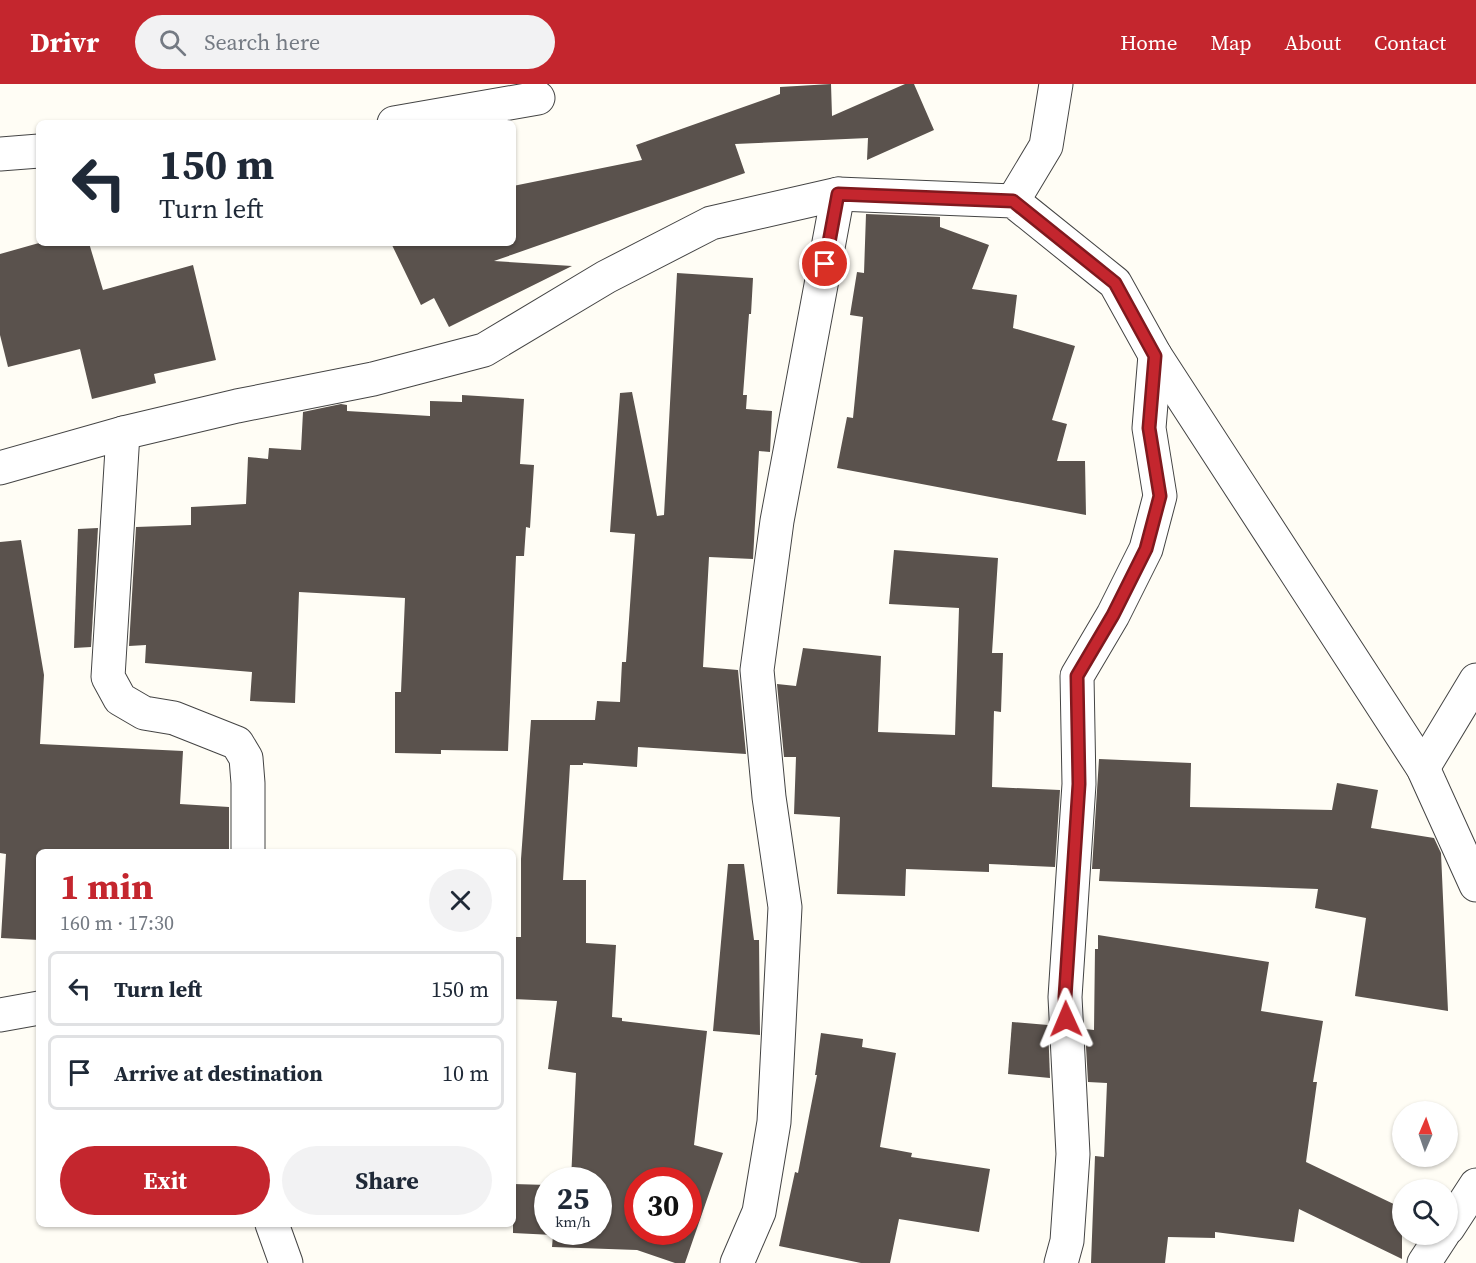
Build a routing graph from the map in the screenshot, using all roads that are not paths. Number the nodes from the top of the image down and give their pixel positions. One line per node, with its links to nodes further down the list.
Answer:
1 (1056, 84): 7 (street)
2 (538, 98): 3 (street)
3 (411, 120)
4 (36, 151): 5 (street)
5 (0, 154)
6 (838, 194): 7 (street); 9 (street); 22 (street)
7 (1013, 201): 8 (street)
8 (1155, 356): 12 (street); 23 (street)
9 (123, 433): 10 (street); 13 (street)
10 (0, 468)
11 (1476, 680): 12 (street)
12 (1423, 768): 14 (street)
13 (248, 849)
14 (1476, 885)
15 (36, 1009): 16 (street)
16 (0, 1015)
17 (1476, 1185): 18 (street)
18 (1458, 1213)
19 (273, 1227): 21 (street)
20 (1436, 1245): 24 (street)
21 (286, 1263)
22 (737, 1263)
23 (1061, 1263)
24 (1424, 1263)

